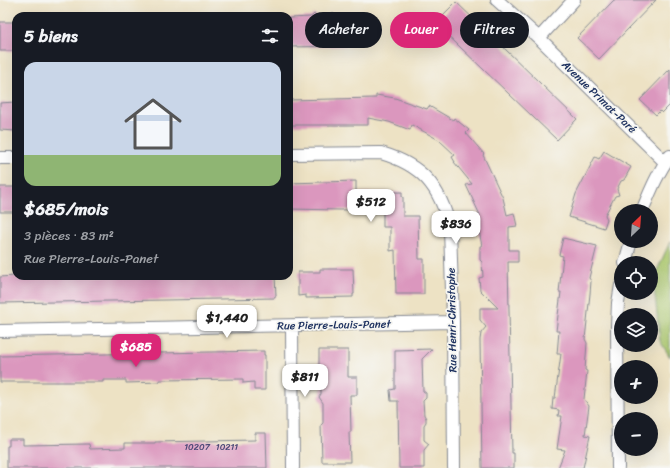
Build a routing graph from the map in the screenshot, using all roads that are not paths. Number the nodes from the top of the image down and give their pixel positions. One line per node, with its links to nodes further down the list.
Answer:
1 (496, 0): 3 (street, Avenue Primat-Paré)
2 (574, 0): 3 (street)
3 (539, 38): 7 (street, Avenue Primat-Paré)
4 (293, 154): 10 (street, Rue Henri-Christophe)
5 (0, 158): 6 (street)
6 (12, 158)
7 (668, 159): 8 (street)
8 (646, 204)
9 (618, 300): 15 (street)
10 (453, 322): 11 (street, Rue Pierre-Louis-Panet); 14 (street, Rue Henri-Christophe)
11 (292, 326): 12 (street, Rue Pierre-Louis-Panet); 13 (street)
12 (0, 331)
13 (293, 468)
14 (454, 468)
15 (618, 468)

